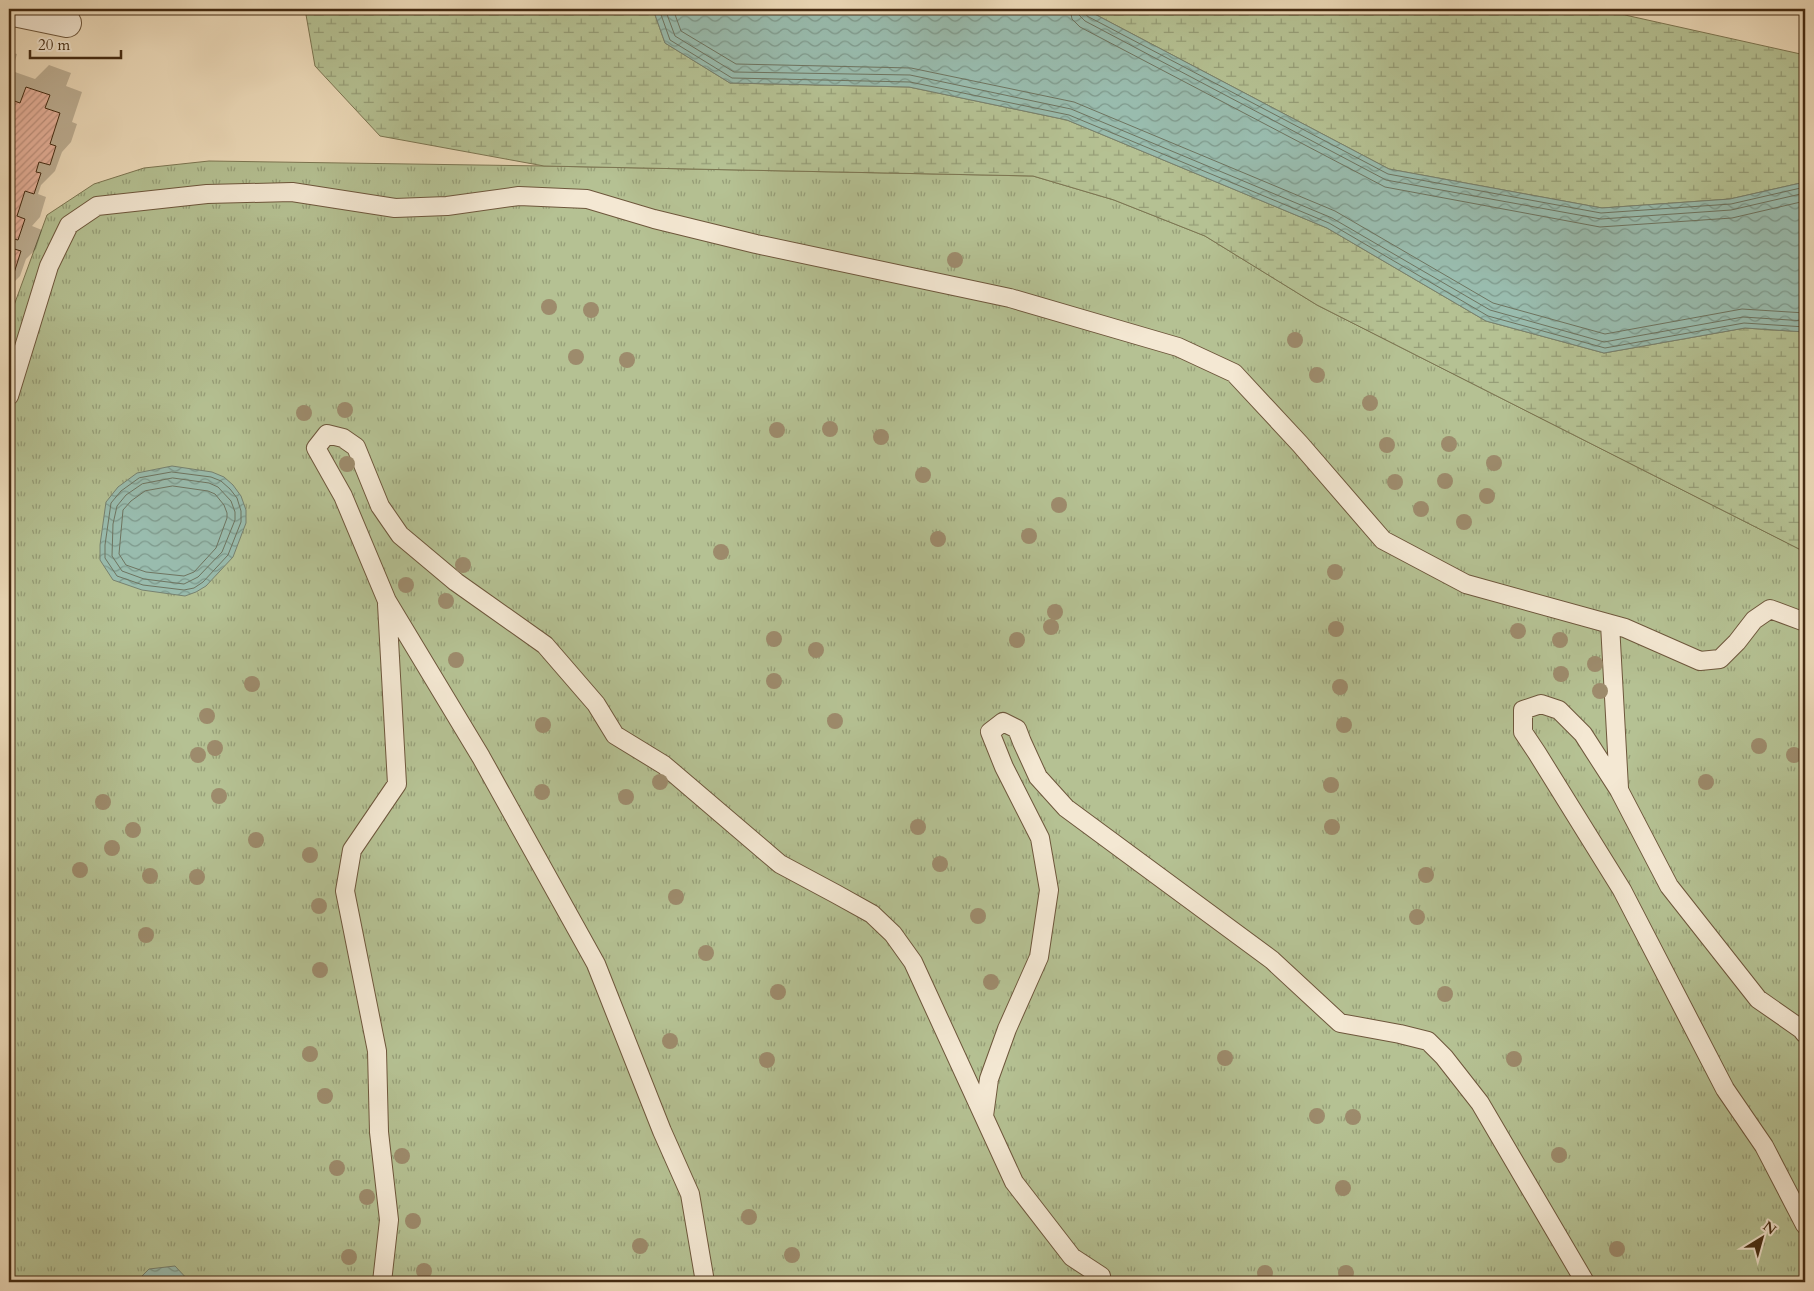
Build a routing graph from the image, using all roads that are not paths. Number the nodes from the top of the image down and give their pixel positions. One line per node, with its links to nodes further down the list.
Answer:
1 (9, 11): 2 (street)
2 (67, 23)
3 (9, 396): 6 (lane)
4 (387, 601): 9 (lane); 12 (lane); 13 (lane)
5 (1805, 622): 6 (lane)
6 (1610, 624): 7 (lane)
7 (1619, 790): 8 (lane); 10 (lane)
8 (1805, 1034)
9 (984, 1116): 11 (lane); 14 (lane)
10 (1805, 1225)
11 (1101, 1276)
12 (382, 1282)
13 (705, 1282)
14 (1585, 1282)

